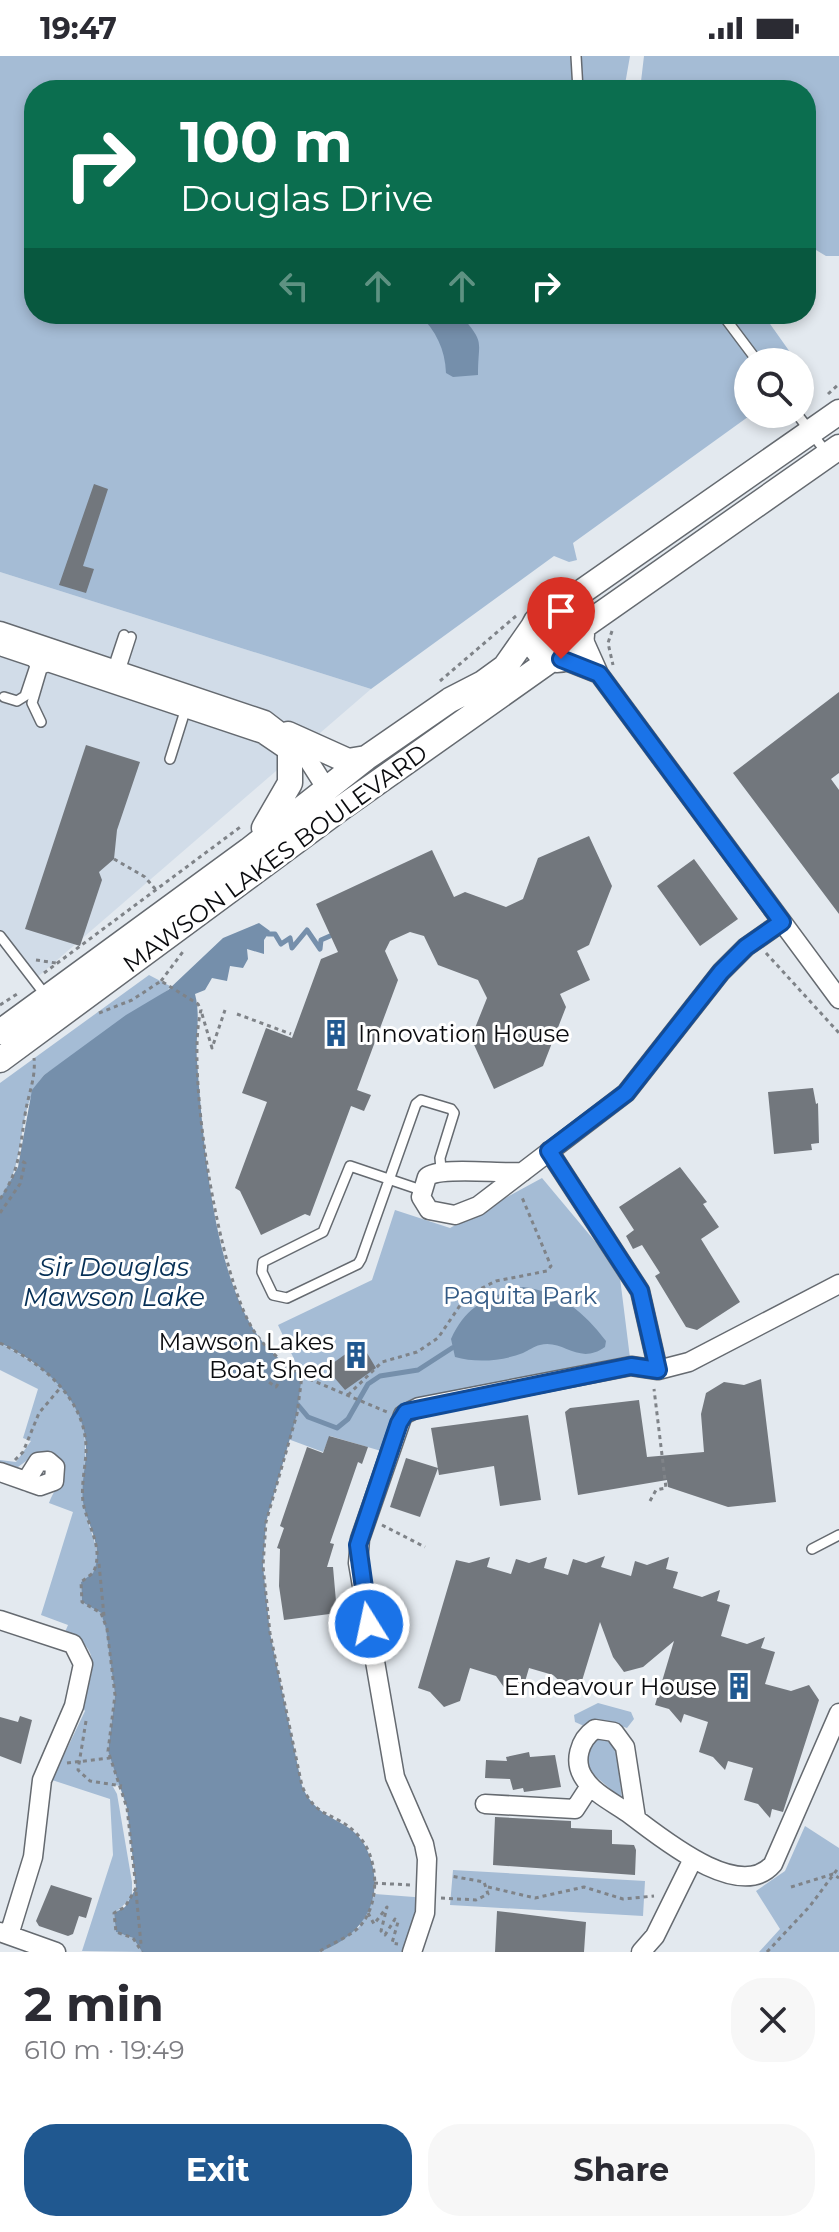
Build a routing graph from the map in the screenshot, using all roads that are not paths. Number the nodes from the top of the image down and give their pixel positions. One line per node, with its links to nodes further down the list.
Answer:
1 (576, 56): 2 (lane)
2 (577, 80)
3 (730, 324): 4 (lane)
4 (748, 348)
5 (833, 404): 6 (street)
6 (814, 417)
7 (799, 428): 10 (street)
8 (808, 428): 9 (lane)
9 (833, 451): 13 (street)
10 (557, 609): 11 (street); 13 (street)
11 (530, 618): 16 (street); 24 (street, MAWSON LAKES BOULEVARD)
12 (0, 632): 17 (lane); 18 (street)
13 (581, 632): 16 (street); 19 (street)
14 (127, 636): 18 (lane)
15 (0, 646): 17 (street)
16 (557, 659): 19 (street); 26 (street, MAWSON LAKES BOULEVARD)
17 (41, 662): 20 (lane); 21 (street); 22 (lane)
18 (117, 669): 23 (street)
19 (599, 674): 28 (street)
20 (4, 697)
21 (186, 708): 23 (street); 25 (lane)
22 (41, 722)
23 (289, 744): 24 (street); 26 (street); 27 (street)
24 (366, 758): 26 (street, MAWSON LAKES BOULEVARD)
25 (170, 759)
26 (333, 798): 27 (street, MAWSON LAKES BOULEVARD); 33 (street, MAWSON LAKES BOULEVARD)
27 (249, 850): 30 (street, MAWSON LAKES BOULEVARD)
28 (782, 922): 31 (street); 34 (street)
29 (0, 936): 30 (lane)
30 (41, 989): 32 (street, MAWSON LAKES BOULEVARD)
31 (839, 999)
32 (0, 1032)
33 (0, 1060)
34 (549, 1151): 36 (street); 40 (street)
35 (441, 1169): 36 (street); 37 (lane); 38 (street)
36 (516, 1179): 38 (street)
37 (387, 1180): 37 (lane); 38 (lane)
38 (421, 1190)
39 (839, 1284): 40 (street)
40 (656, 1379): 52 (street)
41 (4, 1466): 42 (street)
42 (26, 1481)
43 (838, 1537): 44 (lane)
44 (812, 1549)
45 (0, 1620): 51 (street)
46 (839, 1713): 50 (street)
47 (590, 1786): 48 (street); 49 (street); 49 (street)
48 (485, 1804)
49 (636, 1818): 50 (street)
50 (693, 1859): 54 (street)
51 (4, 1933): 53 (street)
52 (405, 1948)
53 (56, 1952)
54 (641, 1952)

